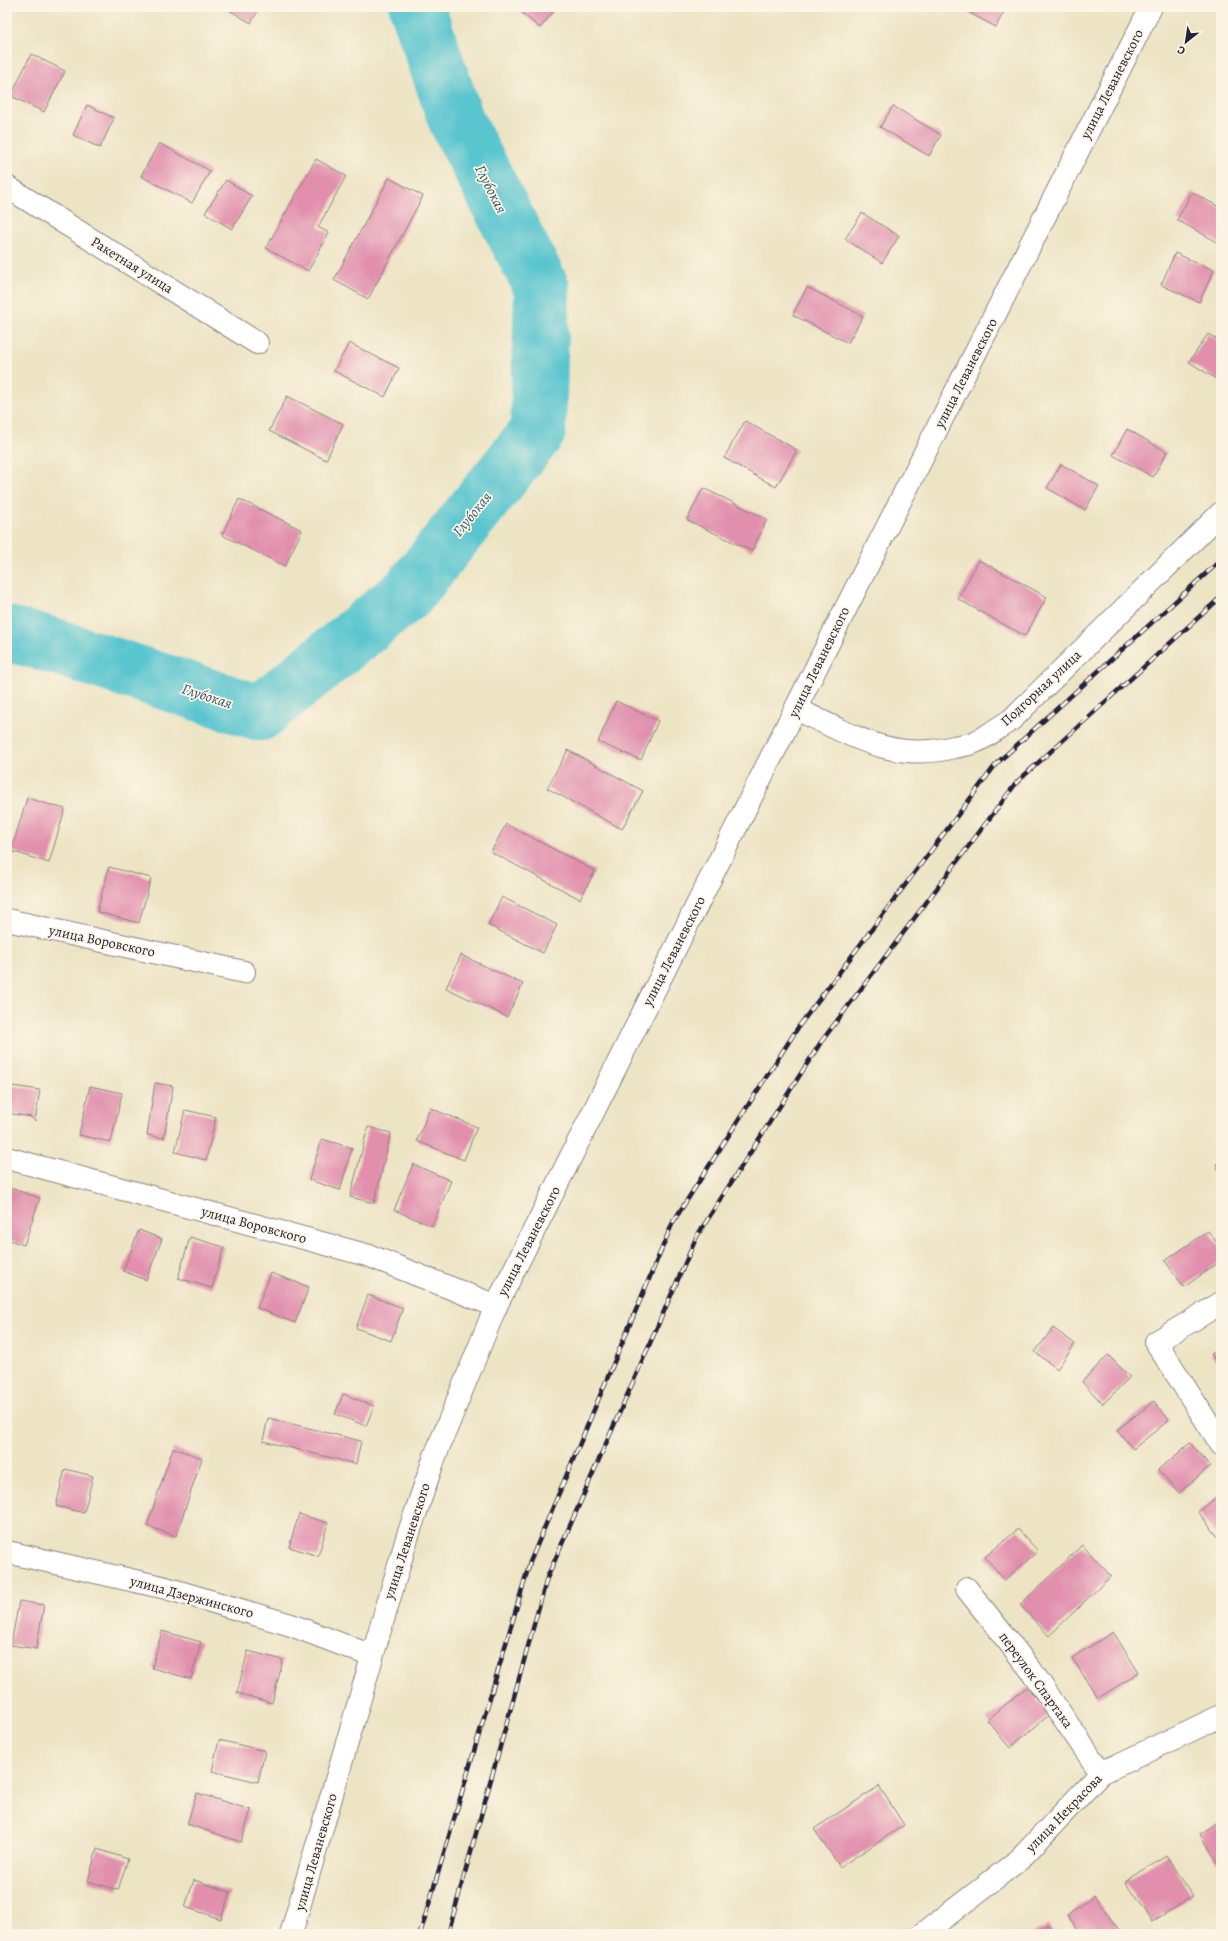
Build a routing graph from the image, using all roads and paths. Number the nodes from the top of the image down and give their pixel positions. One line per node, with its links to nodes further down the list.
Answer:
1 (1151, 7): 5 (street, улица Леваневского)
2 (7, 187): 3 (street, Ракетная улица)
3 (257, 344)
4 (1221, 513): 5 (street, Подгорная улица)
5 (796, 709): 10 (street, улица Леваневского)
6 (7, 920): 7 (street, улица Воровского)
7 (244, 972)
8 (7, 1158): 10 (street, улица Воровского)
9 (1221, 1303): 11 (street)
10 (496, 1306): 14 (street, улица Леваневского)
11 (1221, 1444)
12 (7, 1552): 14 (street, улица Дзержинского)
13 (967, 1589): 16 (street, переулок Спартака)
14 (372, 1656): 17 (street, улица Леваневского)
15 (1221, 1716): 16 (street, улица Некрасова)
16 (1101, 1773): 18 (street, улица Некрасова)
17 (291, 1934)
18 (923, 1934)

